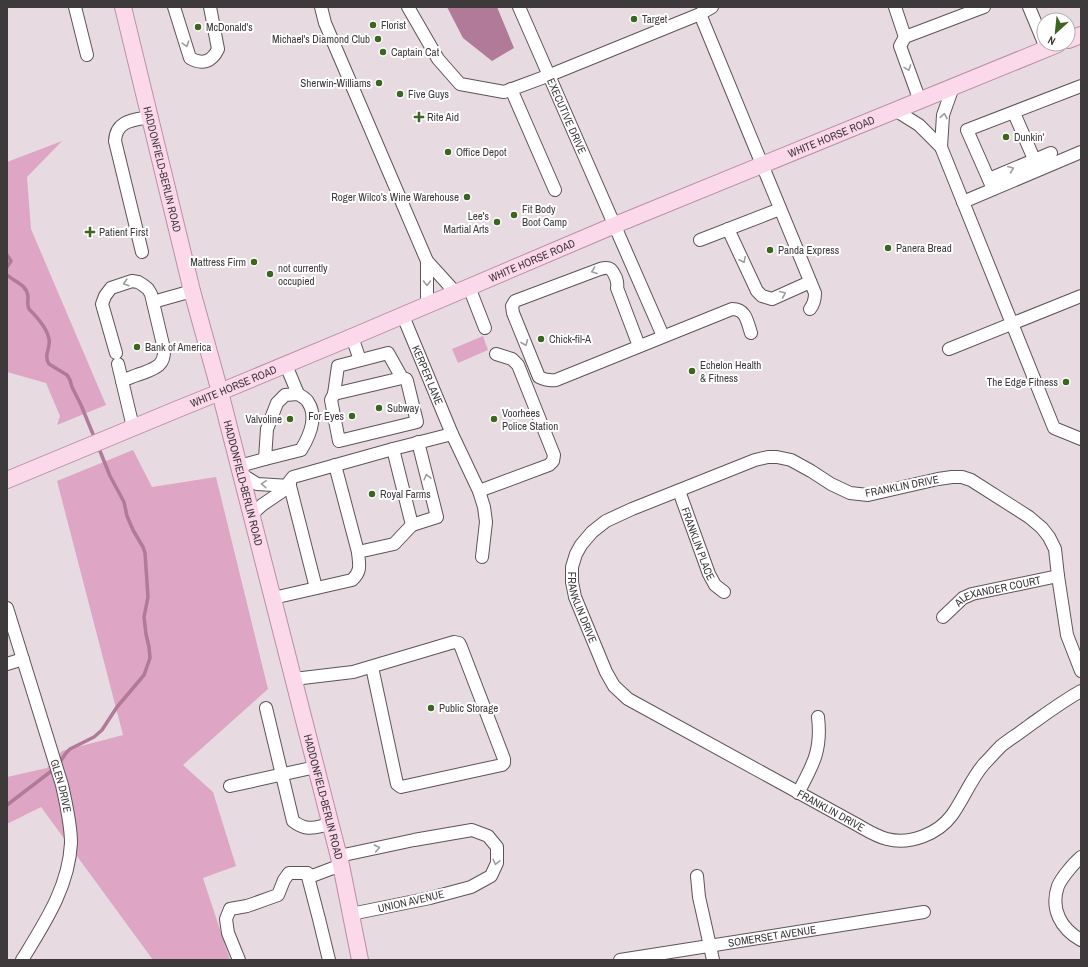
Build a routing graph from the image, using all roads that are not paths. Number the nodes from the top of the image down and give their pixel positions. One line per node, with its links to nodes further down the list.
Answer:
1 (75, 7): 16 (street)
2 (123, 7): 24 (main road, HADDONFIELD-BERLIN ROAD)
3 (174, 7): 4 (street, one-way to 4)
4 (210, 7)
5 (321, 7): 38 (street)
6 (408, 7): 20 (street)
7 (520, 7): 17 (street, EXECUTIVE DRIVE)
8 (712, 7): 12 (street)
9 (896, 7): 14 (street)
10 (984, 7): 14 (street)
11 (1029, 7): 13 (street)
12 (700, 14): 17 (street); 29 (street)
13 (1036, 21)
14 (905, 37): 21 (street, one-way to 21)
15 (1036, 50): 19 (main road, WHITE HORSE ROAD)
16 (87, 55)
17 (550, 75): 20 (street); 34 (street, EXECUTIVE DRIVE)
18 (1081, 86): 23 (street)
19 (953, 87): 21 (main road, WHITE HORSE ROAD); 25 (street, one-way to 19)
20 (511, 89): 31 (street)
21 (920, 100): 22 (main road, WHITE HORSE ROAD)
22 (895, 110): 25 (street); 29 (main road, WHITE HORSE ROAD)
23 (1014, 113): 28 (street); 30 (street)
24 (150, 117): 37 (street); 41 (main road, HADDONFIELD-BERLIN ROAD)
25 (941, 147): 32 (street)
26 (1051, 152): 28 (street)
27 (1081, 152): 30 (street)
28 (1034, 159): 30 (street, one-way to 28)
29 (762, 165): 33 (street); 34 (main road, WHITE HORSE ROAD)
30 (991, 184): 32 (street)
31 (556, 190)
32 (963, 202): 47 (street)
33 (780, 209): 35 (street); 39 (street)
34 (615, 225): 40 (main road, WHITE HORSE ROAD); 50 (street, EXECUTIVE DRIVE)
35 (728, 229): 36 (street); 39 (street, one-way to 39)
36 (700, 240)
37 (142, 252)
38 (427, 262): 40 (street); 44 (street, one-way to 44)
39 (810, 282): 45 (street)
40 (462, 290): 44 (main road, WHITE HORSE ROAD); 48 (street)
41 (192, 291): 43 (street); 59 (main road, HADDONFIELD-BERLIN ROAD)
42 (1081, 296): 47 (street)
43 (153, 302): 58 (street); 58 (street, one-way to 58)
44 (427, 305): 46 (main road, WHITE HORSE ROAD)
45 (810, 309)
46 (403, 316): 51 (main road, WHITE HORSE ROAD); 63 (street, KERPER LANE)
47 (1012, 324): 53 (street); 64 (street)
48 (485, 328)
49 (751, 332): 50 (street)
50 (663, 336): 52 (street)
51 (352, 337): 55 (street); 56 (main road, WHITE HORSE ROAD)
52 (639, 346): 52 (street, one-way to 52)
53 (949, 349)
54 (496, 354): 72 (street)
55 (360, 360): 57 (street); 61 (street)
56 (286, 365): 59 (main road, WHITE HORSE ROAD); 60 (street)
57 (402, 378): 61 (street); 61 (street)
58 (122, 381): 62 (street)
59 (220, 392): 62 (main road, WHITE HORSE ROAD); 69 (main road, HADDONFIELD-BERLIN ROAD)
60 (298, 394): 67 (street); 67 (street)
61 (334, 394)
62 (133, 427): 70 (main road, WHITE HORSE ROAD)
63 (452, 434): 65 (street); 72 (street, KERPER LANE)
64 (1081, 439)
65 (418, 442): 66 (street); 75 (street, one-way to 65)
66 (393, 449): 68 (street); 75 (street)
67 (264, 459): 69 (street)
68 (334, 465): 71 (street); 76 (street)
69 (240, 470): 71 (street, one-way to 69); 74 (main road, HADDONFIELD-BERLIN ROAD)
70 (7, 480)
71 (290, 486): 74 (street); 79 (street)
72 (479, 491): 77 (street, KERPER LANE)
73 (679, 491): 78 (street, FRANKLIN DRIVE); 80 (street, FRANKLIN PLACE); 95 (street, FRANKLIN DRIVE)
74 (252, 515): 81 (main road, HADDONFIELD-BERLIN ROAD)
75 (412, 525): 76 (street)
76 (358, 552): 79 (street)
77 (482, 557)
78 (1058, 576): 83 (street, ALEXANDER COURT); 87 (street, FRANKLIN DRIVE)
79 (316, 588): 81 (street)
80 (724, 592)
81 (273, 598): 88 (main road, HADDONFIELD-BERLIN ROAD)
82 (7, 608): 84 (street, GLEN DRIVE)
83 (943, 616)
84 (23, 659): 85 (street); 105 (street, GLEN DRIVE)
85 (7, 664)
86 (372, 667): 86 (street); 88 (street)
87 (1081, 671)
88 (294, 679): 92 (main road, HADDONFIELD-BERLIN ROAD)
89 (1081, 691): 95 (street, FRANKLIN DRIVE)
90 (266, 708): 93 (street)
91 (818, 717): 95 (street)
92 (316, 767): 93 (street); 96 (main road, HADDONFIELD-BERLIN ROAD)
93 (282, 774): 94 (street); 96 (street)
94 (230, 786)
95 (798, 793)
96 (331, 824): 98 (main road, HADDONFIELD-BERLIN ROAD)
97 (1081, 857): 103 (street)
98 (340, 860): 99 (street, UNION AVENUE); 102 (main road, HADDONFIELD-BERLIN ROAD); 102 (street, UNION AVENUE, one-way to 102)
99 (309, 874): 106 (street, UNION AVENUE); 107 (street)
100 (697, 876): 104 (street)
101 (924, 912): 104 (street, SOMERSET AVENUE)
102 (351, 914): 108 (main road, HADDONFIELD-BERLIN ROAD)
103 (1081, 940)
104 (710, 946): 109 (street, SOMERSET AVENUE); 110 (street)
105 (22, 960)
106 (239, 960)
107 (328, 960)
108 (360, 960)
109 (620, 960)
110 (712, 960)

